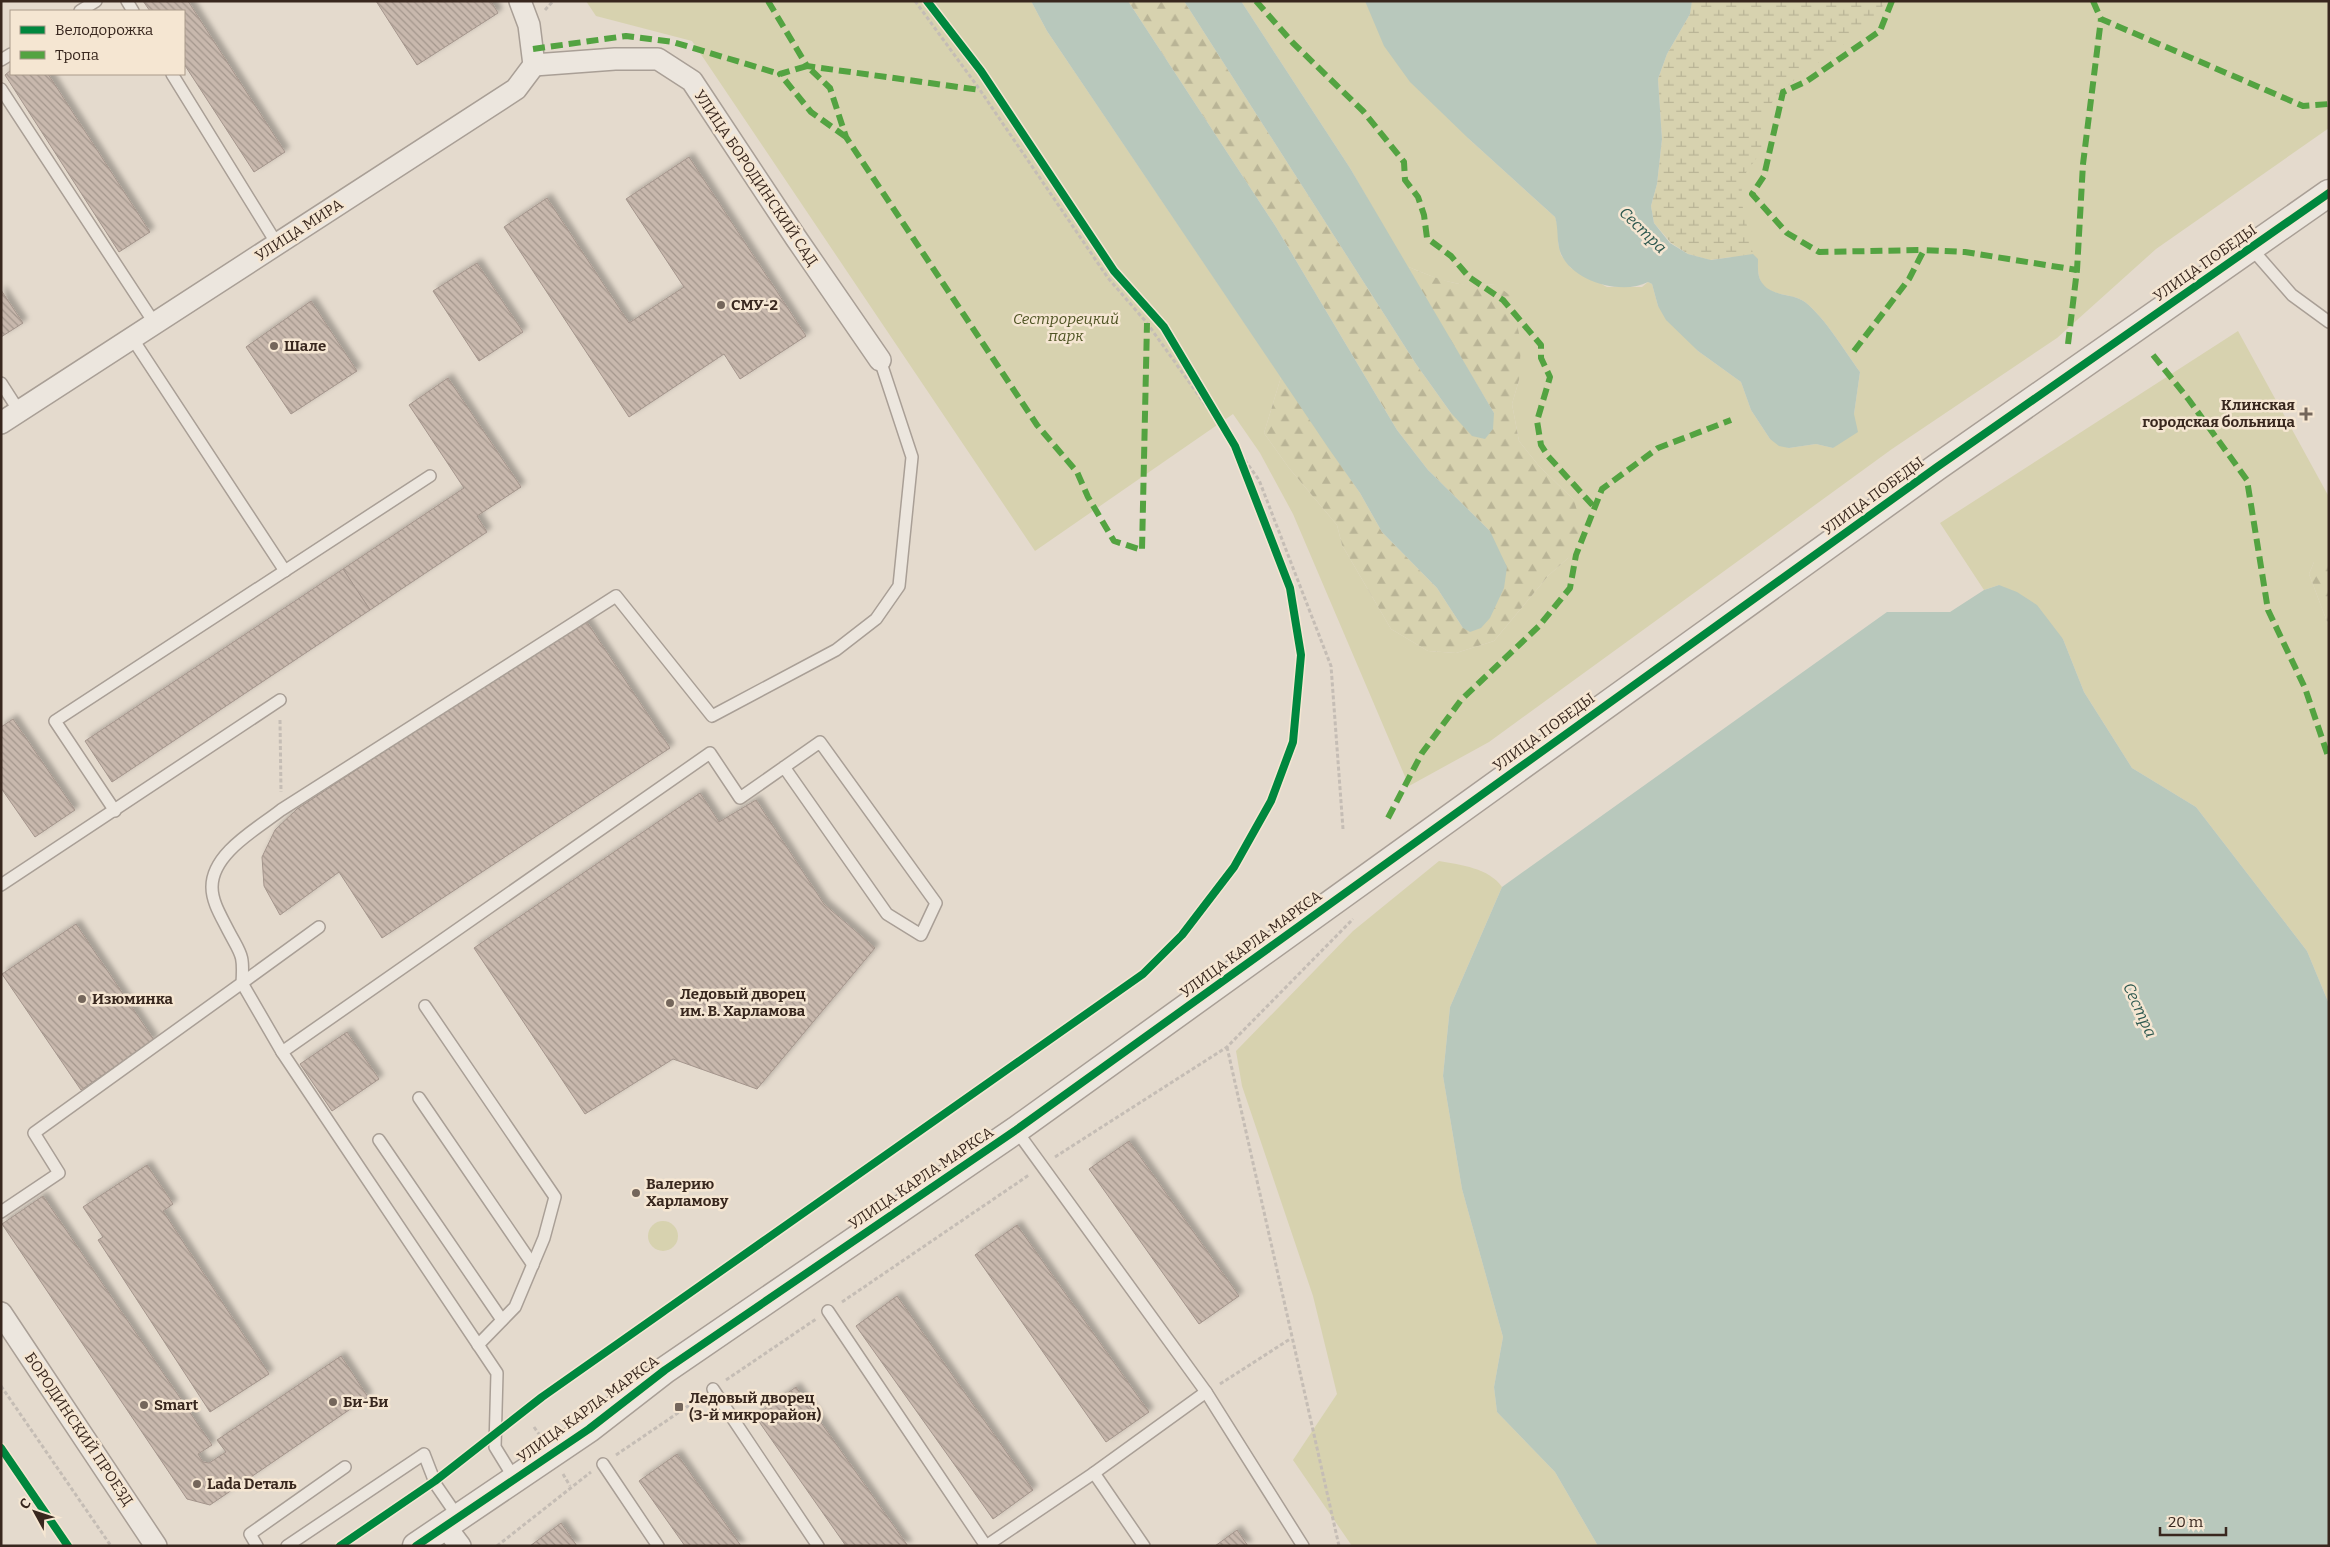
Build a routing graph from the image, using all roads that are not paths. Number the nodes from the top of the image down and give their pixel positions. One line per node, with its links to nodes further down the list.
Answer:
1 (96, 1): 3 (lane)
2 (520, 1): 4 (street)
3 (82, 10)
4 (534, 65): 8 (street, УЛИЦА МИРА); 13 (street, УЛИЦА БОРОДИНСКИЙ САД)
5 (173, 75): 8 (lane)
6 (1, 89): 11 (lane)
7 (2329, 193): 9 (street, УЛИЦА ПОБЕДЫ)
8 (277, 244): 11 (street, УЛИЦА МИРА)
9 (2251, 248): 10 (lane); 22 (street, УЛИЦА ПОБЕДЫ)
10 (2329, 322)
11 (154, 324): 12 (street, УЛИЦА МИРА)
12 (132, 338): 15 (street, УЛИЦА МИРА); 18 (lane)
13 (880, 360): 25 (lane)
14 (1, 383): 15 (lane)
15 (19, 411): 16 (street, УЛИЦА МИРА)
16 (1, 423)
17 (430, 476): 18 (lane)
18 (285, 571): 21 (lane)
19 (280, 700): 21 (lane)
20 (784, 767): 20 (lane); 27 (lane)
21 (116, 811): 23 (lane)
22 (1437, 826): 29 (street, УЛИЦА КАРЛА МАРКСА)
23 (1, 885)
24 (319, 927): 25 (lane)
25 (242, 983): 27 (lane); 31 (lane)
26 (425, 1006): 32 (lane)
27 (282, 1052): 36 (lane)
28 (419, 1098): 32 (lane)
29 (1016, 1130): 38 (lane); 42 (street, УЛИЦА КАРЛА МАРКСА)
30 (379, 1140): 35 (lane)
31 (1, 1212)
32 (533, 1265): 35 (lane)
33 (828, 1311): 50 (lane)
34 (1, 1313): 44 (street, БОРОДИНСКИЙ ПРОЕЗД)
35 (502, 1320): 36 (lane)
36 (478, 1345): 42 (lane)
37 (713, 1389): 49 (lane)
38 (1206, 1392): 41 (lane); 52 (lane)
39 (602, 1464): 48 (lane)
40 (345, 1467): 45 (lane)
41 (1094, 1473): 50 (lane); 51 (lane)
42 (514, 1478): 43 (street, УЛИЦА КАРЛА МАРКСА)
43 (455, 1529): 46 (lane); 47 (street, УЛИЦА КАРЛА МАРКСА)
44 (156, 1546)
45 (257, 1546)
46 (287, 1546)
47 (416, 1546)
48 (658, 1546)
49 (818, 1546)
50 (986, 1546)
51 (1144, 1546)
52 (1303, 1546)

